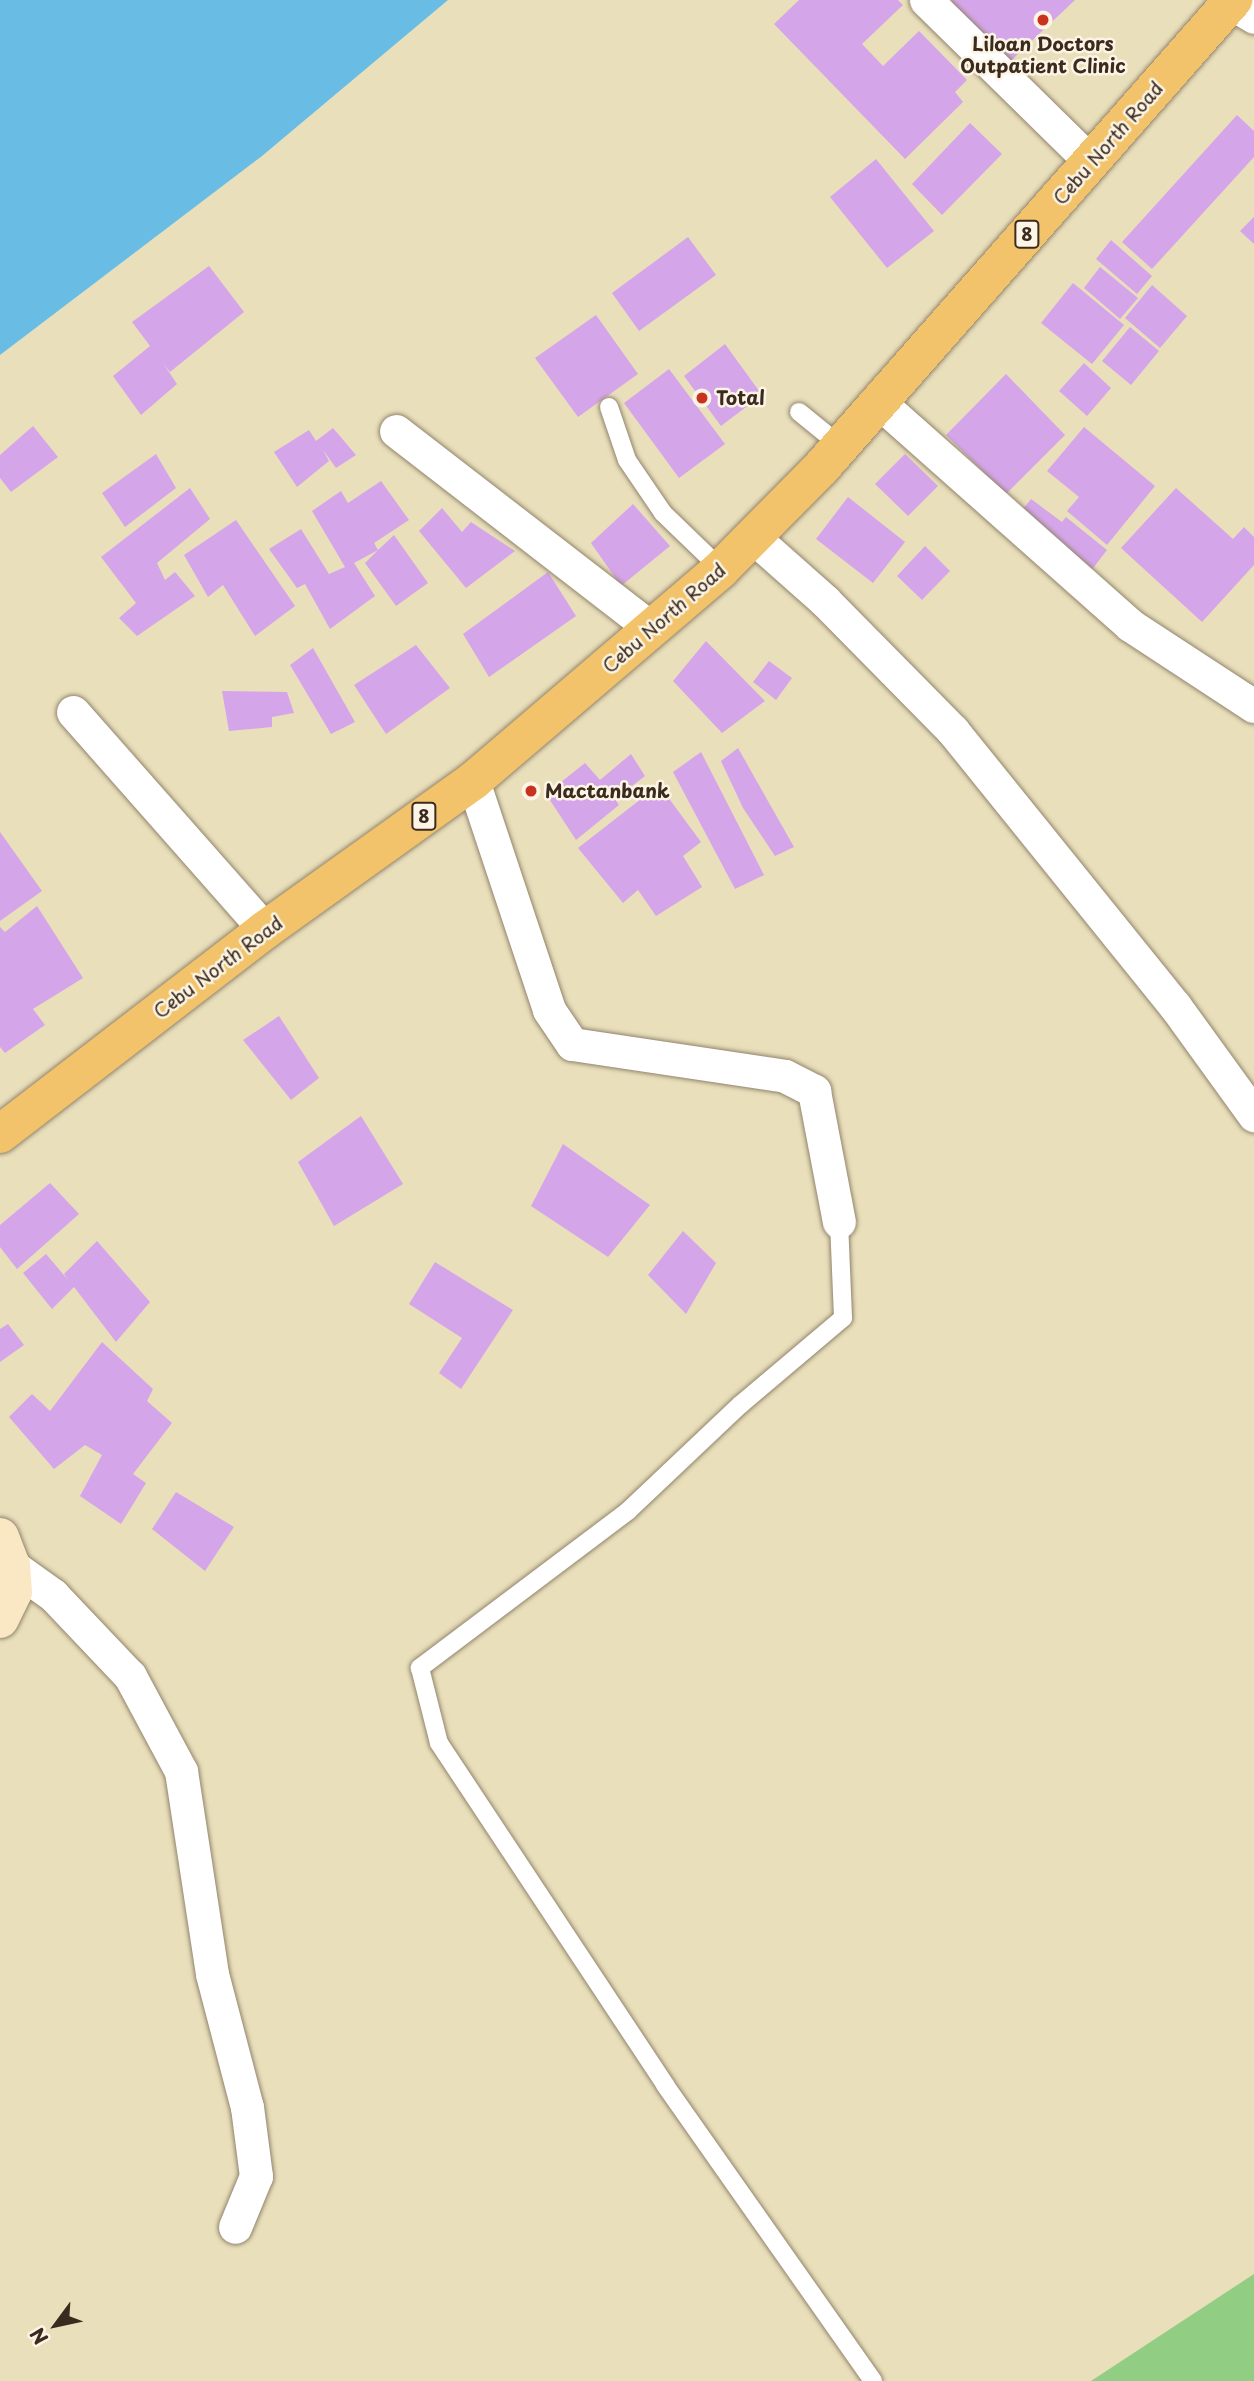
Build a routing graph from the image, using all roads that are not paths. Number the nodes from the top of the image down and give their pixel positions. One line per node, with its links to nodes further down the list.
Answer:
1 (926, 0): 3 (street)
2 (1239, 7): 3 (highway, Cebu North Road / 8)
3 (1091, 162): 4 (highway, Cebu North Road / 8)
4 (880, 403): 8 (highway, Cebu North Road / 8); 12 (street)
5 (609, 407): 10 (lane)
6 (799, 412): 8 (lane)
7 (396, 431): 11 (street)
8 (841, 446): 9 (highway, Cebu North Road / 8)
9 (754, 537): 10 (highway, Cebu North Road / 8); 16 (street)
10 (721, 569): 11 (highway, Cebu North Road / 8)
11 (652, 629): 14 (highway, Cebu North Road / 8)
12 (1254, 706)
13 (73, 712): 15 (street)
14 (473, 781): 15 (highway, Cebu North Road / 8); 18 (street)
15 (265, 930): 17 (highway, Cebu North Road / 8)
16 (1254, 1115)
17 (0, 1134)
18 (839, 1222): 22 (lane)
19 (6, 1551): 20 (street); 21 (street)
20 (0, 1619)
21 (235, 2227)
22 (873, 2381)

